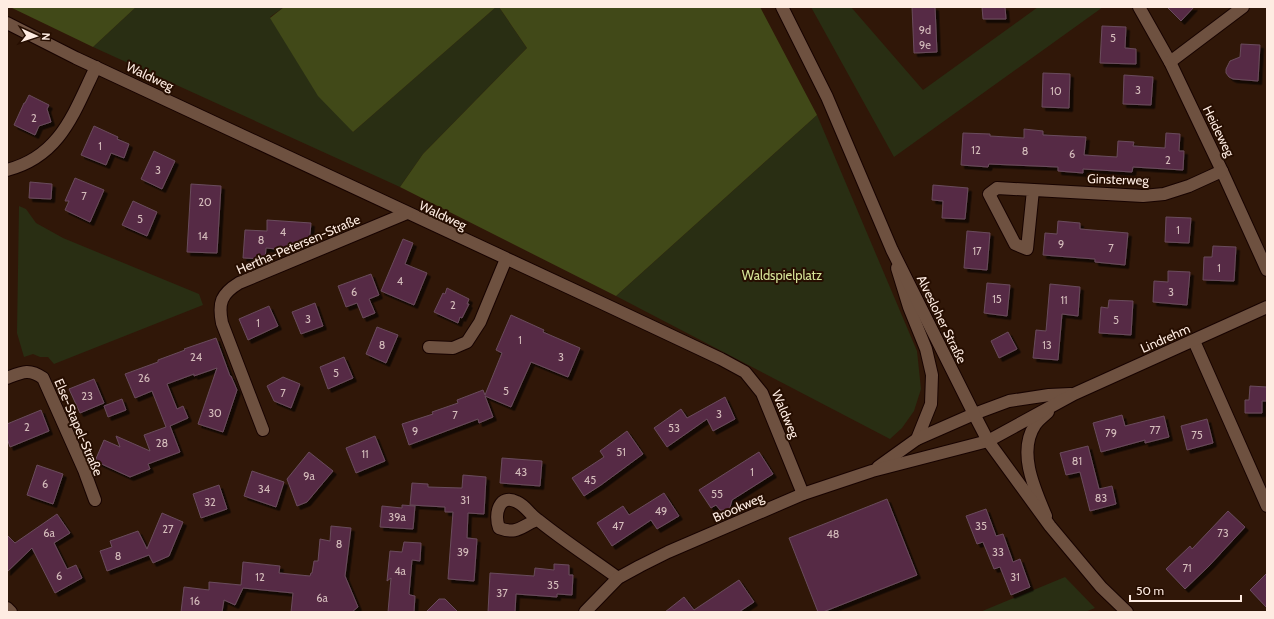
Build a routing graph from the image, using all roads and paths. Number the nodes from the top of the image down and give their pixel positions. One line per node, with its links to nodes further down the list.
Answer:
1 (782, 7): 11 (street, Alvesloher Straße)
2 (1140, 7): 5 (street, Heideweg)
3 (1243, 7): 5 (street)
4 (7, 24): 6 (street, Waldweg)
5 (1170, 62): 8 (street, Heideweg)
6 (96, 67): 7 (street); 10 (street, Waldweg)
7 (7, 170)
8 (1222, 171): 9 (street, Ginsterweg); 13 (street, Heideweg)
9 (1033, 190): 9 (street, Ginsterweg)
10 (407, 213): 12 (street, Waldweg); 21 (street, Hertha-Petersen-Straße)
11 (892, 250): 20 (street, Alvesloher Straße); 22 (street)
12 (506, 259): 16 (street); 25 (street, Waldweg)
13 (1267, 270)
14 (1267, 307): 15 (street, Lindrehm)
15 (1194, 341): 18 (street, Lindrehm); 27 (street)
16 (429, 347)
17 (7, 378): 26 (street, Else-Stapel-Straße)
18 (1074, 394): 19 (street, Lindrehm); 20 (street, Lindrehm)
19 (1062, 400): 23 (street, Lindrehm); 29 (street)
20 (974, 414): 22 (street, Brookweg); 23 (street, Alvesloher Straße)
21 (264, 430)
22 (917, 439): 24 (street, Brookweg)
23 (988, 441): 24 (street, Brookweg); 29 (street, Alvesloher Straße)
24 (872, 471): 25 (street, Brookweg)
25 (803, 494): 30 (street, Brookweg)
26 (95, 500)
27 (1267, 506)
28 (538, 520): 30 (street)
29 (1050, 526): 34 (street, Alvesloher Straße)
30 (618, 578): 33 (street, Brookweg)
31 (7, 608): 32 (street)
32 (11, 612)
33 (585, 612)
34 (1127, 612)

